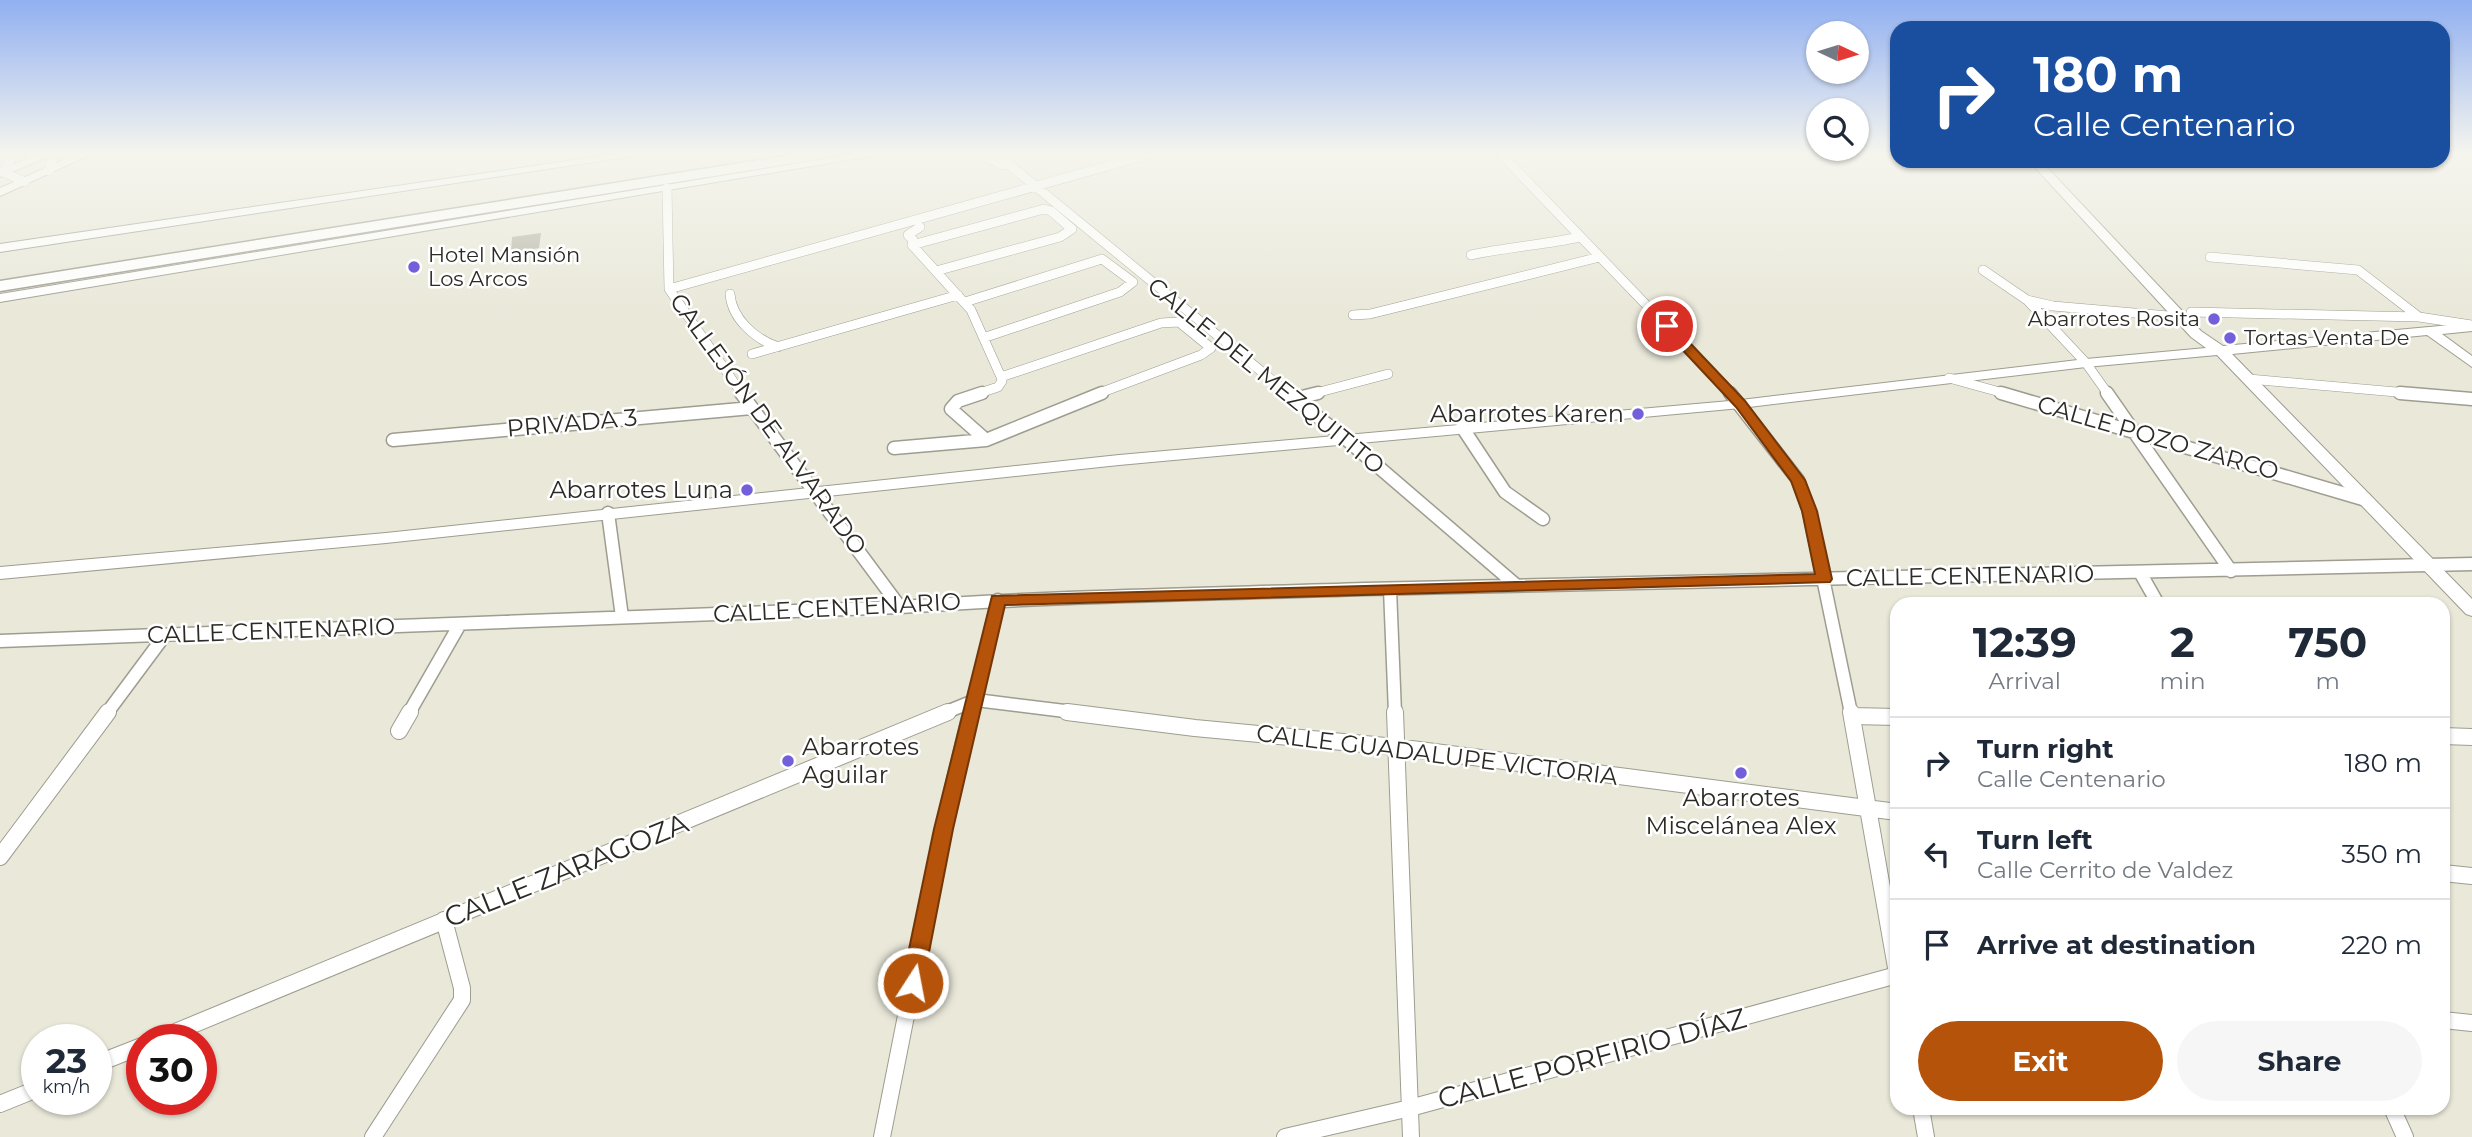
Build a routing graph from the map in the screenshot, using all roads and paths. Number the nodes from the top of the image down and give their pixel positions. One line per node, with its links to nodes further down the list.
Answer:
1 (286, 206): 17 (street)
2 (428, 206): 23 (highway)
3 (497, 206): 14 (highway)
4 (562, 206): 14 (highway); 29 (street)
5 (667, 206): 27 (street, CALLEJÓN DE ALVARADO)
6 (976, 206): 13 (street)
7 (1059, 206): 47 (street, CALLE DEL MEZQUITITO)
8 (1551, 206): 15 (street)
9 (2077, 206): 11 (street)
10 (2092, 206): 12 (street)
11 (2082, 211): 12 (street); 24 (street)
12 (2097, 212): 25 (street)
13 (919, 223): 16 (street); 27 (street)
14 (333, 232): 26 (highway)
15 (1580, 237): 18 (street); 19 (street)
16 (912, 242): 22 (street); 22 (street)
17 (0, 248)
18 (1471, 255)
19 (1597, 255): 32 (street); 49 (street)
20 (2210, 257): 34 (street)
21 (1983, 270): 31 (street)
22 (936, 271): 30 (street)
23 (0, 274)
24 (2143, 278): 25 (street); 33 (street)
25 (2159, 279): 33 (street)
26 (0, 286)
27 (669, 289): 50 (street, CALLEJÓN DE ALVARADO)
28 (730, 294): 38 (street)
29 (0, 298)
30 (962, 299): 37 (street); 37 (street); 38 (street)
31 (2027, 300): 33 (street); 41 (street)
32 (1357, 314)
33 (2185, 314): 34 (street); 39 (street)
34 (2419, 317): 35 (street)
35 (2472, 326): 36 (street)
36 (2432, 333): 39 (street); 42 (street)
37 (986, 337): 46 (street)
38 (778, 347): 40 (street)
39 (2222, 352): 41 (street); 45 (street)
40 (752, 354)
41 (2086, 363): 44 (street); 52 (street)
42 (2472, 363)
43 (1388, 374): 47 (street)
44 (1949, 378): 49 (street); 52 (street, CALLE POZO ZARCO)
45 (2249, 379): 48 (street); 58 (street)
46 (999, 382): 55 (street); 55 (street)
47 (1294, 399): 53 (street, CALLE DEL MEZQUITITO)
48 (2472, 399)
49 (1741, 404): 51 (street); 66 (street)
50 (752, 408): 54 (street, PRIVADA 3); 57 (street, CALLEJÓN DE ALVARADO)
51 (1462, 427): 53 (street); 60 (street)
52 (2132, 429): 58 (street, CALLE POZO ZARCO); 63 (street)
53 (1346, 439): 57 (street); 67 (street, CALLE DEL MEZQUITITO)
54 (393, 440)
55 (986, 440): 56 (street)
56 (894, 448)
57 (815, 493): 59 (street); 71 (street, CALLEJÓN DE ALVARADO)
58 (2366, 500): 61 (street)
59 (608, 513): 64 (street); 73 (street)
60 (1543, 519)
61 (2428, 564): 62 (street, CALLE CENTENARIO); 63 (street, CALLE CENTENARIO); 72 (street)
62 (2472, 564)
63 (2231, 571): 65 (street, CALLE CENTENARIO)
64 (0, 573)
65 (2141, 574): 66 (street, CALLE CENTENARIO); 69 (street)
66 (1824, 579): 67 (street, CALLE CENTENARIO); 78 (street)
67 (1516, 585): 68 (street, CALLE CENTENARIO)
68 (1390, 589): 70 (street, CALLE CENTENARIO); 83 (street)
69 (2154, 597)
70 (998, 600): 71 (street, CALLE CENTENARIO); 77 (street)
71 (900, 607): 73 (street, CALLE CENTENARIO)
72 (2472, 610)
73 (622, 617): 74 (street, CALLE CENTENARIO)
74 (460, 624): 75 (street, CALLE CENTENARIO); 80 (street)
75 (165, 635): 76 (street, CALLE CENTENARIO); 86 (street)
76 (0, 641)
77 (976, 701): 83 (street, CALLE GUADALUPE VICTORIA); 89 (street, CALLE ZARAGOZA); 101 (street)
78 (1852, 716): 79 (street); 84 (street)
79 (1890, 718)
80 (399, 732)
81 (2450, 736): 82 (street)
82 (2472, 737)
83 (1396, 747): 84 (street, CALLE GUADALUPE VICTORIA); 97 (street)
84 (1868, 808): 85 (street, CALLE GUADALUPE VICTORIA); 90 (street)
85 (1890, 811)
86 (0, 858)
87 (2450, 874): 88 (street)
88 (2472, 876)
89 (444, 920): 94 (street, CALLE ZARAGOZA); 100 (street)
90 (1890, 934)
91 (1890, 976): 97 (street, CALLE PORFIRIO DÍAZ)
92 (2450, 1021): 93 (street)
93 (2472, 1023)
94 (194, 1024)
95 (21, 1095): 96 (street)
96 (0, 1104)
97 (1410, 1108): 102 (street, CALLE PORFIRIO DÍAZ); 103 (street)
98 (1922, 1115): 104 (street)
99 (2395, 1115): 105 (street)
100 (373, 1137)
101 (882, 1137)
102 (1285, 1137)
103 (1411, 1137)
104 (1926, 1137)
105 (2404, 1137)

